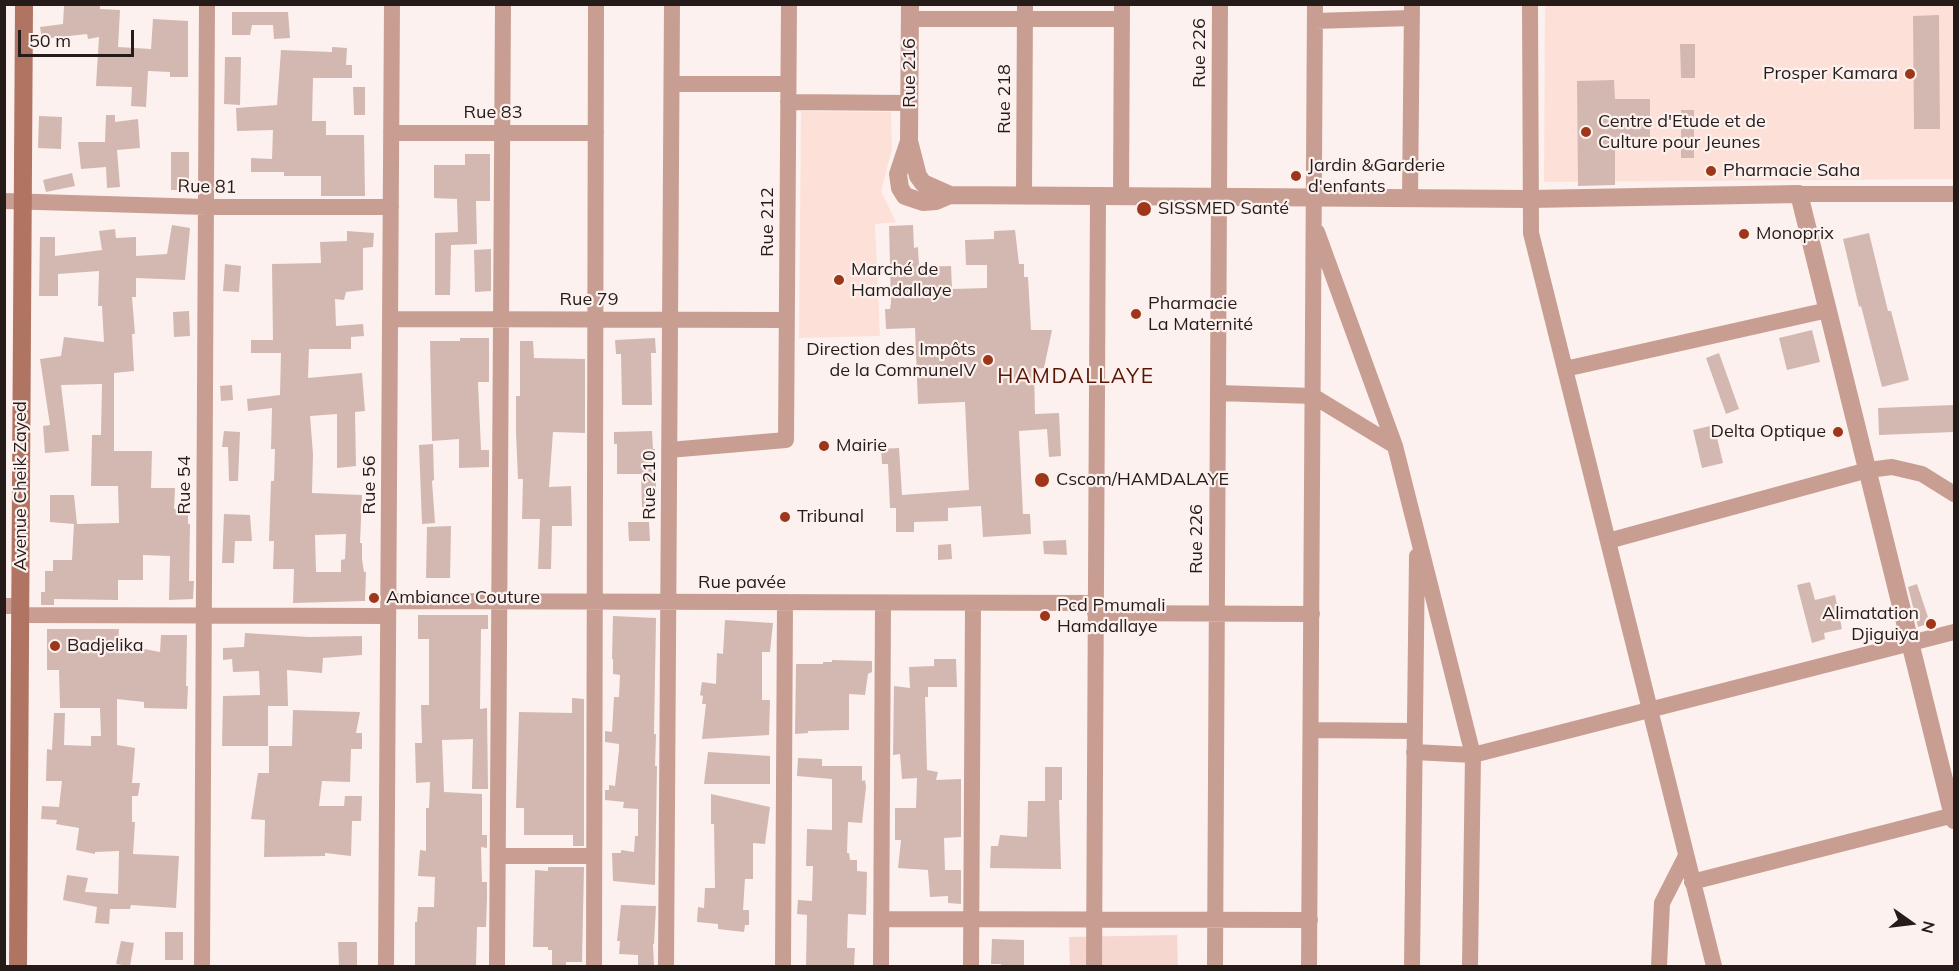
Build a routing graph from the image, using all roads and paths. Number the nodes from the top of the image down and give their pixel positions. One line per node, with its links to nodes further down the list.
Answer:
1 (24, 4): 31 (main road, Avenue Cheik Zayed)
2 (207, 4): 32 (street, Rue 54)
3 (392, 4): 19 (street, Rue 56)
4 (503, 4): 20 (street)
5 (596, 4): 21 (street)
6 (672, 4): 15 (street, Rue 210)
7 (789, 4): 16 (street, Rue 212)
8 (1220, 4): 27 (street, Rue 226)
9 (1530, 4): 30 (street)
10 (1411, 11): 14 (street); 29 (street)
11 (910, 12): 12 (street); 18 (street, Rue 216)
12 (1025, 12): 13 (street); 24 (street, Rue 218)
13 (1122, 12): 26 (street)
14 (1315, 13): 28 (street)
15 (672, 84): 16 (street); 39 (street, Rue 210)
16 (788, 84): 17 (street, Rue 212)
17 (788, 102): 18 (street); 40 (street, Rue 212)
18 (909, 103): 24 (street, Rue 216)
19 (391, 133): 20 (street, Rue 83); 33 (street, Rue 56)
20 (502, 133): 21 (street, Rue 83); 37 (street)
21 (596, 133): 38 (street)
22 (1799, 194): 23 (street); 30 (street); 35 (street)
23 (1954, 194)
24 (1024, 195): 25 (street)
25 (1098, 195): 26 (street); 57 (street)
26 (1121, 196): 27 (street)
27 (1219, 197): 28 (street); 42 (street, Rue 226)
28 (1314, 198): 29 (street); 34 (street)
29 (1410, 199): 30 (street)
30 (1531, 200): 41 (street)
31 (14, 201): 32 (street, Rue 81); 58 (main road, Avenue Cheik Zayed)
32 (206, 207): 33 (street, Rue 81); 61 (street, Rue 54)
33 (391, 207): 36 (street, Rue 56)
34 (1314, 222): 43 (street); 44 (street)
35 (1828, 310): 41 (street); 46 (street)
36 (390, 319): 37 (street, Rue 79); 56 (street, Rue 56)
37 (501, 320): 38 (street, Rue 79); 50 (street)
38 (595, 320): 39 (street, Rue 79); 51 (street)
39 (670, 320): 40 (street, Rue 79); 45 (street, Rue 210)
40 (787, 320): 45 (street, Rue 212)
41 (1565, 369): 49 (street)
42 (1218, 393): 43 (street); 59 (street, Rue 226)
43 (1313, 396): 44 (street); 60 (street)
44 (1395, 446): 48 (street)
45 (669, 450): 52 (street, Rue 210)
46 (1868, 470): 47 (street); 49 (street); 63 (street)
47 (1954, 494)
48 (1417, 531): 66 (street); 68 (street)
49 (1608, 541): 64 (street)
50 (499, 602): 51 (street, Rue pavée); 56 (street, Rue pavée); 70 (street)
51 (595, 602): 52 (street, Rue pavée); 71 (street)
52 (669, 602): 53 (street, Rue pavée); 84 (street, Rue 210)
53 (784, 602): 54 (street, Rue pavée); 85 (street)
54 (883, 603): 55 (street, Rue pavée); 74 (street)
55 (973, 603): 57 (street, Rue pavée); 75 (street)
56 (388, 608): 61 (street, Rue pavée); 81 (street, Rue 56)
57 (1096, 608): 59 (street, Rue pavée); 76 (street)
58 (15, 609): 61 (street, Rue pavée); 79 (main road, Avenue Cheik Zayed)
59 (1217, 614): 60 (street, Rue pavée); 77 (street, Rue 226)
60 (1312, 614): 65 (street)
61 (204, 615): 80 (street, Rue 54)
62 (1954, 632): 63 (street)
63 (1911, 644): 64 (street); 69 (street)
64 (1650, 710): 68 (street); 72 (street)
65 (1311, 730): 66 (street); 78 (street)
66 (1415, 731): 67 (street)
67 (1414, 752): 68 (street); 91 (street)
68 (1473, 755): 92 (street)
69 (1954, 817): 73 (street)
70 (498, 856): 71 (street); 82 (street)
71 (594, 856): 83 (street)
72 (1686, 856): 73 (street); 93 (street)
73 (1692, 882): 94 (street)
74 (882, 919): 75 (street); 86 (street)
75 (971, 919): 76 (street); 87 (street)
76 (1094, 919): 77 (street); 88 (street)
77 (1215, 920): 78 (street); 89 (street, Rue 226)
78 (1310, 920): 90 (street)
79 (18, 966)
80 (202, 966)
81 (386, 966)
82 (497, 966)
83 (594, 966)
84 (666, 966)
85 (783, 966)
86 (881, 966)
87 (971, 966)
88 (1094, 966)
89 (1215, 966)
90 (1310, 966)
91 (1412, 966)
92 (1470, 966)
93 (1659, 966)
94 (1714, 966)

